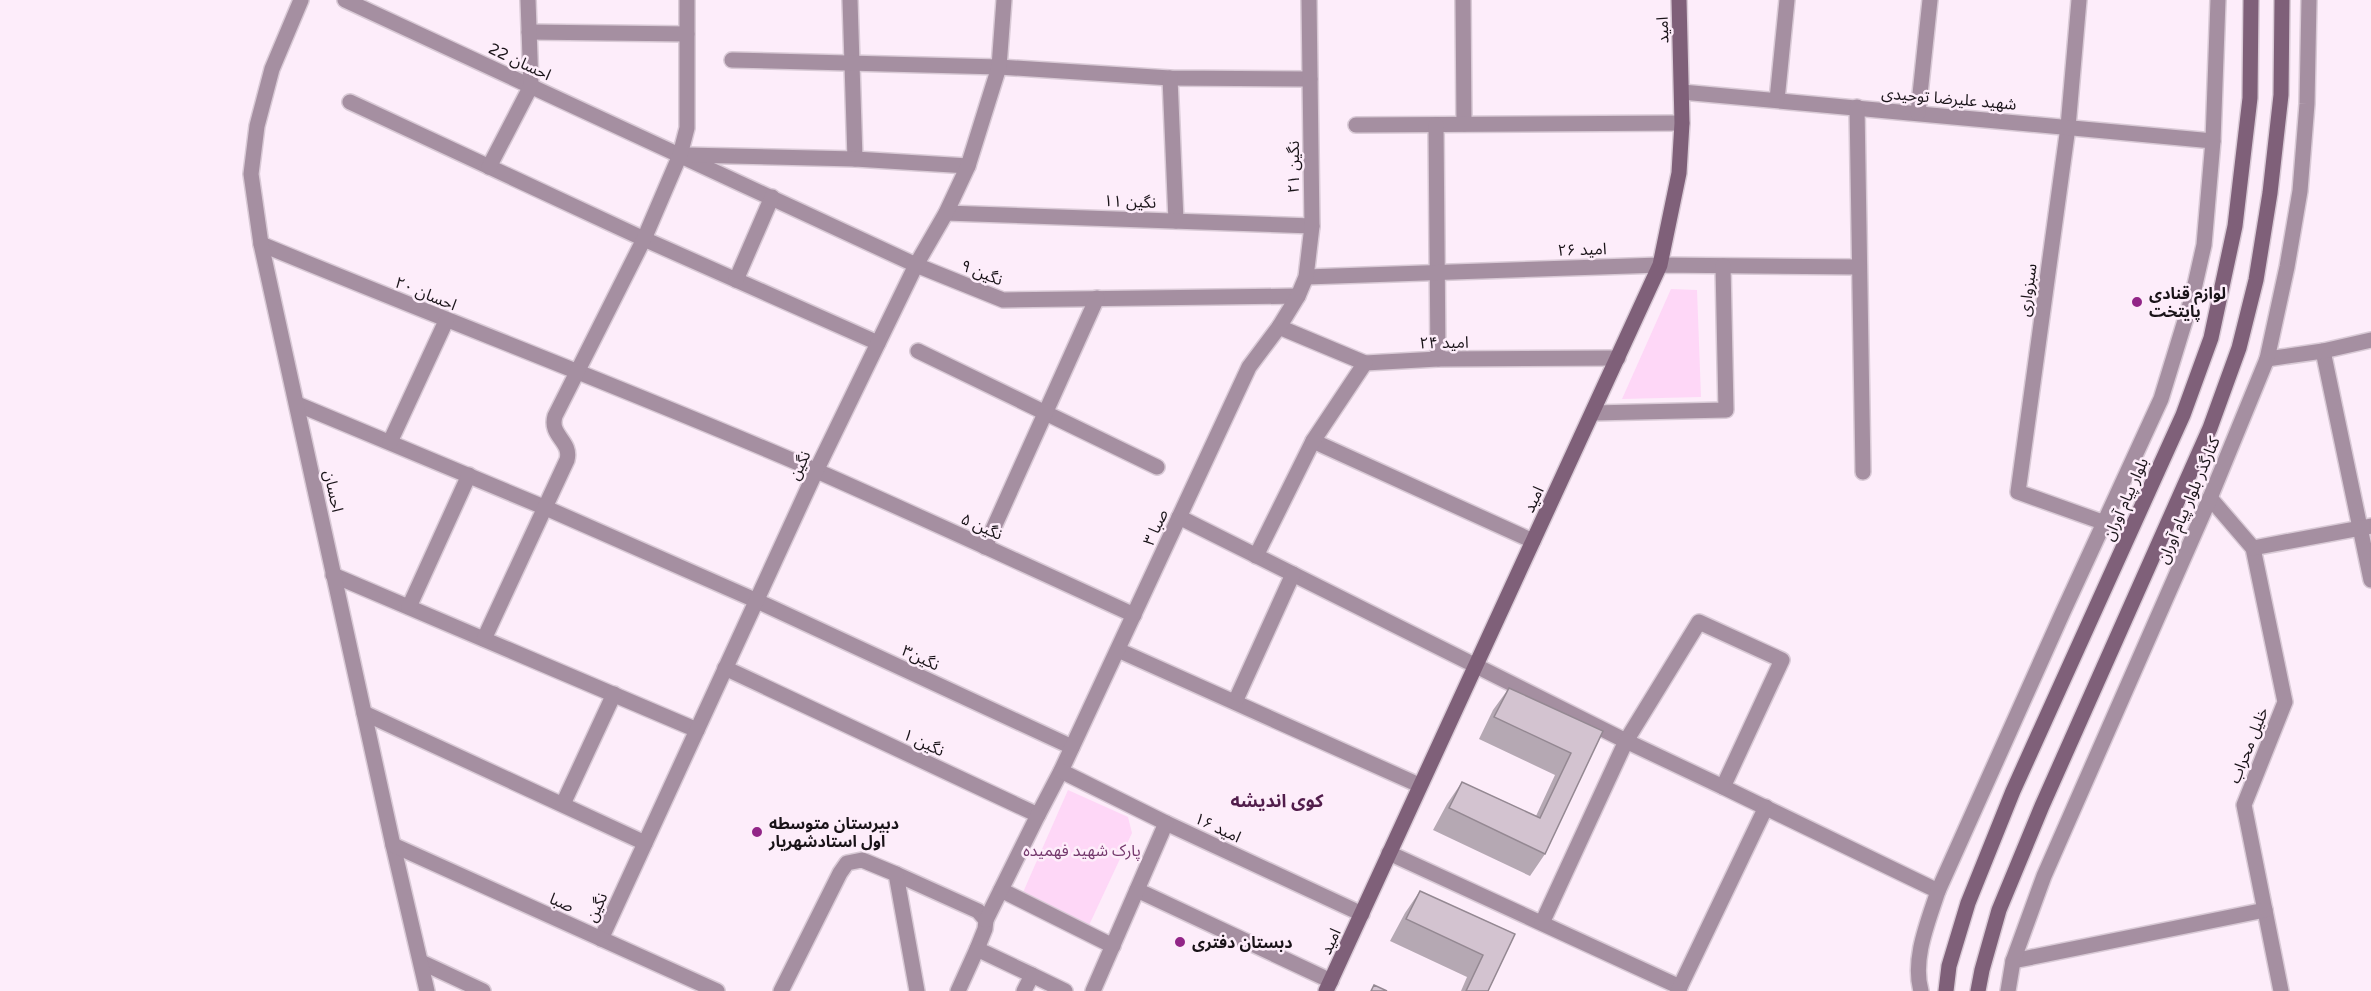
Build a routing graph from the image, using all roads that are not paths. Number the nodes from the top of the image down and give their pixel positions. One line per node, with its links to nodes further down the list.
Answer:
1 (301, 0): 45 (street, احسان)
2 (345, 0): 24 (street, احسان 22)
3 (528, 0): 17 (street)
4 (687, 0): 18 (street)
5 (850, 0): 20 (street)
6 (1004, 0): 21 (street, نگین)
7 (1309, 0): 23 (street, نگین ۲۱)
8 (1463, 0): 31 (street)
9 (1679, 0): 25 (main road, امید)
10 (1787, 0): 26 (street)
11 (1930, 0): 29 (street)
12 (2079, 0): 34 (street, سبزواری)
13 (2218, 0): 35 (street)
14 (2251, 0): 136 (main road, بلوار پیام آوران)
15 (2282, 0): 137 (main road)
16 (2309, 0): 63 (street, کنارگذر بلوار پیام آوران)
17 (529, 32): 18 (street); 24 (street)
18 (687, 34): 36 (street)
19 (732, 60): 20 (street)
20 (853, 63): 21 (street); 37 (street)
21 (999, 67): 22 (street); 38 (street, نگین)
22 (1170, 78): 23 (street); 42 (street)
23 (1310, 79): 43 (street, نگین ۲۱)
24 (531, 86): 36 (street, احسان 22); 39 (street)
25 (1682, 92): 26 (street, شهید علیرضا توحیدی); 30 (main road, امید)
26 (1777, 100): 28 (street, شهید علیرضا توحیدی)
27 (350, 102): 39 (street)
28 (1857, 107): 29 (street, شهید علیرضا توحیدی); 49 (street)
29 (1918, 113): 34 (street, شهید علیرضا توحیدی)
30 (1682, 123): 31 (street); 47 (main road, امید)
31 (1464, 124): 33 (street)
32 (1356, 125): 33 (street)
33 (1436, 125): 50 (street)
34 (2068, 127): 35 (street, شهید علیرضا توحیدی); 78 (street, سبزواری)
35 (2214, 141): 78 (street)
36 (680, 155): 37 (street); 40 (street, نگین ۹); 44 (street)
37 (855, 159): 38 (street)
38 (969, 166): 41 (street, نگین)
39 (489, 167): 44 (street)
40 (772, 197): 46 (street, نگین ۹); 52 (street)
41 (946, 213): 42 (street, نگین ۱۱); 46 (street, نگین)
42 (1176, 221): 43 (street, نگین ۱۱)
43 (1312, 225): 51 (street, نگین ۲۱)
44 (644, 239): 52 (street); 65 (street)
45 (261, 244): 55 (street, احسان ۲۰); 66 (street, احسان)
46 (916, 265): 54 (street, نگین ۹); 58 (street, نگین)
47 (1660, 265): 48 (street, امید ۲۶); 50 (street, امید ۲۶); 61 (main road, امید)
48 (1723, 266): 49 (street, امید ۲۶); 68 (street)
49 (1859, 267): 73 (street)
50 (1437, 272): 51 (street, امید ۲۶); 62 (street)
51 (1306, 277): 53 (street, نگین ۲۱)
52 (736, 280): 58 (street)
53 (1298, 296): 54 (street, نگین ۹); 56 (street, نگین ۲۱)
54 (1097, 298): 67 (street)
55 (446, 321): 65 (street, احسان ۲۰); 70 (street)
56 (1279, 327): 64 (street, امید ۲۴); 77 (street, صبا ۳)
57 (2371, 340): 60 (street)
58 (878, 343): 72 (street, نگین)
59 (918, 351): 67 (street)
60 (2323, 351): 63 (street); 79 (street)
61 (1618, 358): 62 (street, امید ۲۴); 68 (main road, امید)
62 (1438, 359): 64 (street, امید ۲۴)
63 (2267, 359): 75 (street, کنارگذر بلوار پیام آوران)
64 (1365, 363): 69 (street)
65 (578, 371): 72 (street, احسان ۲۰); 76 (street)
66 (297, 404): 70 (street, نگین۳); 85 (street, احسان)
67 (1045, 413): 71 (street); 81 (street)
68 (1593, 413): 80 (main road, امید)
69 (1313, 441): 80 (street); 83 (street)
70 (390, 442): 74 (street, نگین۳)
71 (1157, 467)
72 (816, 471): 81 (street, نگین ۵); 87 (street, نگین)
73 (1863, 472)
74 (469, 475): 76 (street, نگین۳); 88 (street)
75 (2210, 498): 82 (street); 121 (street, کنارگذر بلوار پیام آوران)
76 (546, 508): 87 (street, نگین۳); 90 (street)
77 (1179, 518): 83 (street); 89 (street, صبا ۳)
78 (2105, 523): 113 (street)
79 (2366, 527): 82 (street); 86 (street)
80 (1533, 541): 92 (main road, امید)
81 (985, 547): 89 (street, نگین ۵)
82 (2253, 548): 114 (street, خلیل محراب)
83 (1256, 556): 84 (street)
84 (1293, 574): 92 (street); 95 (street)
85 (333, 575): 88 (street); 96 (street, احسان)
86 (2371, 580)
87 (755, 600): 93 (street, نگین); 99 (street, نگین۳)
88 (409, 607): 90 (street)
89 (1134, 615): 91 (street, صبا ۳)
90 (484, 639): 94 (street)
91 (1118, 650): 95 (street); 99 (street, صبا ۳)
92 (1476, 665): 98 (street); 101 (main road, امید)
93 (725, 668): 97 (street, نگین); 105 (street, نگین ۱)
94 (614, 694): 97 (street); 103 (street)
95 (1234, 702): 101 (street)
96 (364, 713): 103 (street); 108 (street, احسان)
97 (697, 730): 107 (street, نگین)
98 (1626, 741): 102 (street); 102 (street); 117 (street)
99 (1072, 747): 100 (street)
100 (1061, 771): 105 (street); 106 (street, امید ۱۶)
101 (1419, 785): 109 (main road, امید)
102 (1723, 787): 104 (street)
103 (563, 804): 107 (street)
104 (1766, 807): 113 (street); 125 (street)
105 (1038, 815): 111 (street)
106 (1166, 823): 112 (street); 115 (street, امید ۱۶)
107 (645, 843): 118 (street, نگین)
108 (393, 845): 118 (street, صبا); 122 (street, احسان)
109 (1389, 853): 115 (main road, امید); 117 (street)
110 (896, 874): 116 (street); 129 (street); 130 (street)
111 (1001, 890): 116 (street); 119 (street)
112 (1137, 890): 119 (street); 124 (street)
113 (1938, 891): 135 (street)
114 (2265, 910): 121 (street); 139 (street, خلیل محراب)
115 (1362, 914): 124 (main road, امید)
116 (986, 920): 120 (street)
117 (1542, 923): 125 (street)
118 (601, 939): 128 (street, صبا)
119 (1113, 946): 134 (street)
120 (977, 949): 123 (street); 131 (street)
121 (2013, 961): 138 (street, کنارگذر بلوار پیام آوران)
122 (421, 962): 126 (street, احسان); 127 (street)
123 (1032, 975): 132 (street); 133 (street)
124 (1329, 986)
125 (1679, 989)
126 (427, 991)
127 (483, 991)
128 (717, 991)
129 (781, 991)
130 (917, 991)
131 (958, 991)
132 (1024, 991)
133 (1065, 991)
134 (1093, 991)
135 (1921, 991)
136 (1946, 991)
137 (1978, 991)
138 (2008, 991)
139 (2281, 991)

